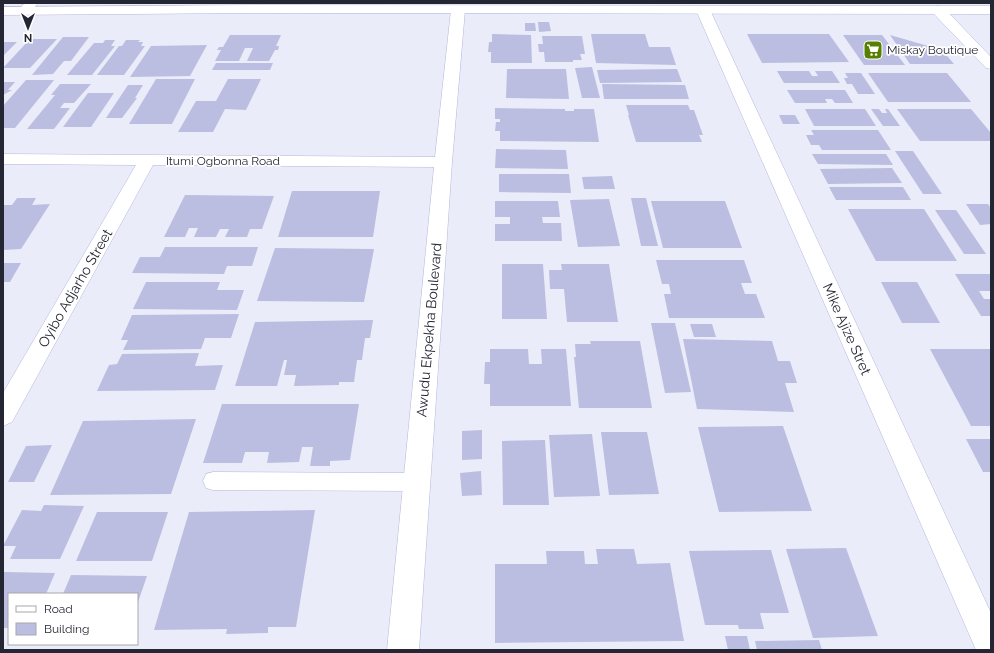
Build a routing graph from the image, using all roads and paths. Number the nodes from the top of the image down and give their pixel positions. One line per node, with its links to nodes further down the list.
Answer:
1 (256, 6): 2 (street); 3 (street)
2 (28, 7): 7 (street)
3 (458, 10): 4 (street); 11 (street, Awudu Ekpekha Boulevard)
4 (703, 10): 5 (street); 15 (street, Mike Ajize Stret)
5 (938, 10): 6 (street); 8 (street)
6 (991, 10)
7 (3, 11)
8 (991, 66)
9 (3, 159): 10 (street, Itumi Ogbonna Road)
10 (147, 161): 11 (street, Itumi Ogbonna Road); 12 (street, Oyibo Adjarho Street)
11 (443, 162): 14 (street, Awudu Ekpekha Boulevard)
12 (3, 415)
13 (213, 481): 14 (lane)
14 (417, 482): 16 (street, Awudu Ekpekha Boulevard)
15 (991, 648)
16 (403, 650)

